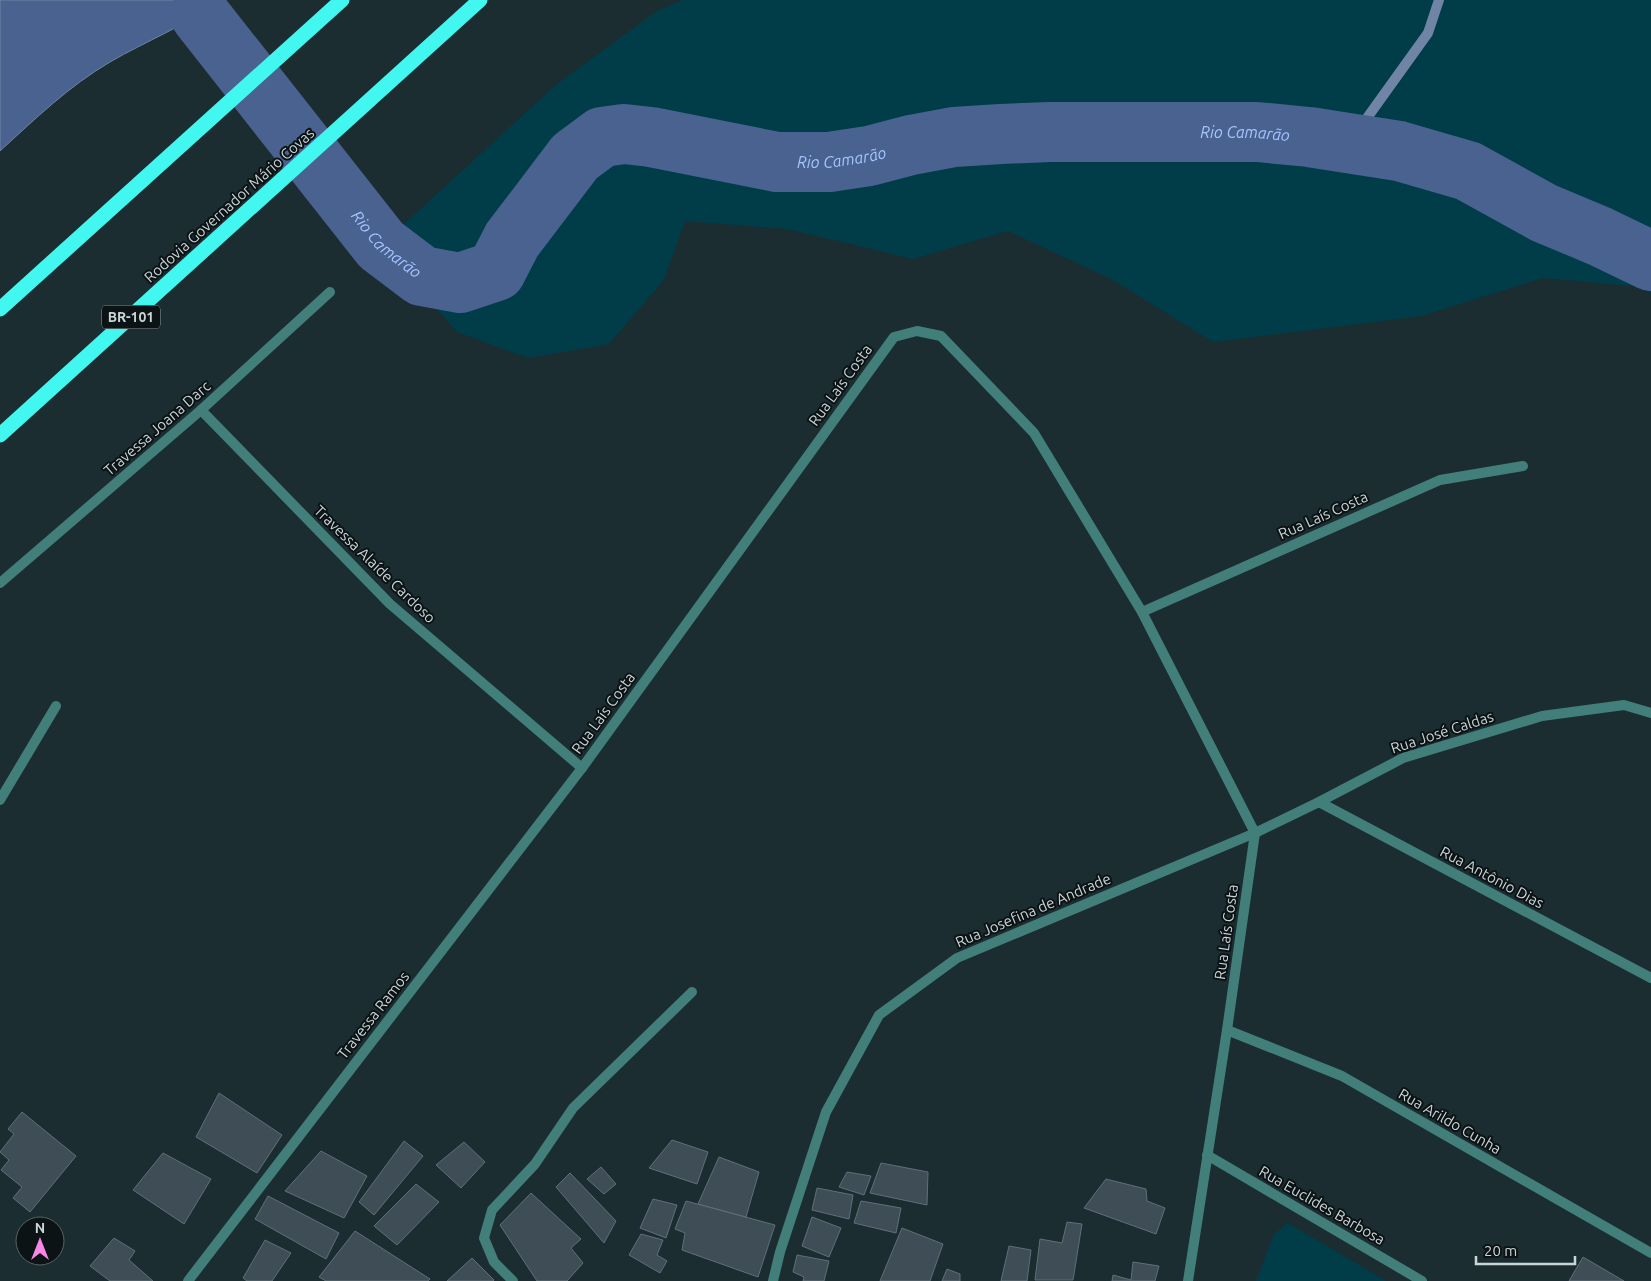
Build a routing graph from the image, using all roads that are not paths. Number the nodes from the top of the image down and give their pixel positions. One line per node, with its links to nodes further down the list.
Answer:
1 (342, 0): 4 (highway)
2 (480, 0): 6 (highway, Rodovia Governador Mário Covas / BR-101)
3 (330, 292): 5 (street, Travessa Joana Darc)
4 (0, 309)
5 (201, 410): 8 (street, Travessa Joana Darc); 12 (street, Travessa Alaíde Cardoso)
6 (0, 435)
7 (1523, 466): 9 (street, Rua Laís Costa)
8 (0, 583)
9 (1142, 612): 12 (street, Rua Laís Costa); 15 (street, Rua Laís Costa)
10 (56, 706): 13 (street)
11 (1651, 713): 14 (street, Rua José Caldas)
12 (582, 768): 21 (street, Travessa Ramos)
13 (0, 800)
14 (1319, 802): 15 (street, Rua José Caldas); 16 (street, Rua Antônio Dias)
15 (1255, 833): 18 (street, Rua Laís Costa); 23 (street, Rua Josefina de Andrade)
16 (1651, 978)
17 (692, 992): 22 (street)
18 (1227, 1030): 19 (street, Rua Laís Costa); 20 (street, Rua Arildo Cunha)
19 (1207, 1155): 24 (street, Rua Laís Costa); 25 (street, Rua Euclides Barbosa)
20 (1651, 1253)
21 (188, 1281)
22 (512, 1281)
23 (773, 1281)
24 (1188, 1281)
25 (1422, 1281)

